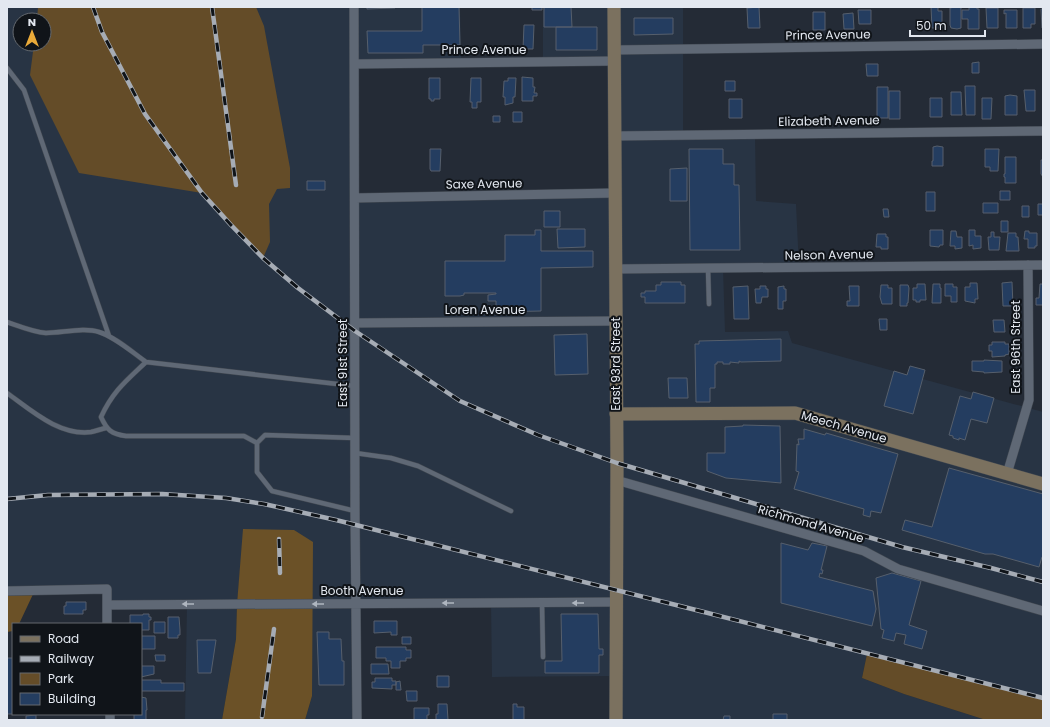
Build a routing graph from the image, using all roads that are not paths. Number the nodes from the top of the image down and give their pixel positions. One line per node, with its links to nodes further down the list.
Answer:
1 (354, 7): 5 (street, East 91st Street)
2 (614, 7): 4 (main road, East 93rd Street)
3 (1043, 44): 4 (street, Prince Avenue)
4 (614, 55): 5 (street, Prince Avenue); 8 (main road, East 93rd Street)
5 (355, 64): 10 (street, East 91st Street)
6 (7, 68): 19 (lane)
7 (1043, 131): 8 (street, Elizabeth Avenue)
8 (614, 136): 9 (main road, East 93rd Street)
9 (615, 193): 10 (street, Saxe Avenue); 14 (main road, East 93rd Street)
10 (355, 198): 18 (street, East 91st Street)
11 (1028, 265): 12 (street, Nelson Avenue); 13 (street, Nelson Avenue); 28 (street, East 96th Street)
12 (1043, 265)
13 (708, 268): 14 (street, Nelson Avenue); 15 (lane)
14 (615, 269): 16 (main road, East 93rd Street)
15 (709, 304)
16 (615, 321): 18 (street, Loren Avenue); 23 (main road, East 93rd Street)
17 (7, 322): 19 (lane)
18 (355, 322): 21 (street, East 91st Street)
19 (109, 336): 20 (lane)
20 (146, 362): 21 (lane); 24 (lane)
21 (355, 386): 25 (street, East 91st Street)
22 (7, 393): 24 (lane)
23 (616, 414): 28 (main road, Meech Avenue); 29 (main road, East 93rd Street)
24 (106, 428): 26 (lane)
25 (355, 438): 26 (lane); 27 (street, East 91st Street)
26 (257, 443): 31 (lane)
27 (355, 453): 31 (street, East 91st Street); 32 (lane)
28 (1006, 474): 30 (main road, Meech Avenue)
29 (616, 480): 34 (main road, East 93rd Street); 38 (street, Richmond Avenue)
30 (1043, 484)
31 (355, 511): 36 (street, East 91st Street)
32 (510, 511)
33 (7, 590): 37 (street)
34 (617, 602): 35 (street, Booth Avenue, one-way to 35); 42 (main road, East 93rd Street)
35 (542, 603): 36 (street, Booth Avenue, one-way to 36); 40 (lane)
36 (357, 604): 37 (street, Booth Avenue, one-way to 37); 41 (street, East 91st Street)
37 (107, 605): 39 (street)
38 (1043, 611)
39 (107, 623)
40 (543, 657)
41 (357, 720)
42 (616, 720)

